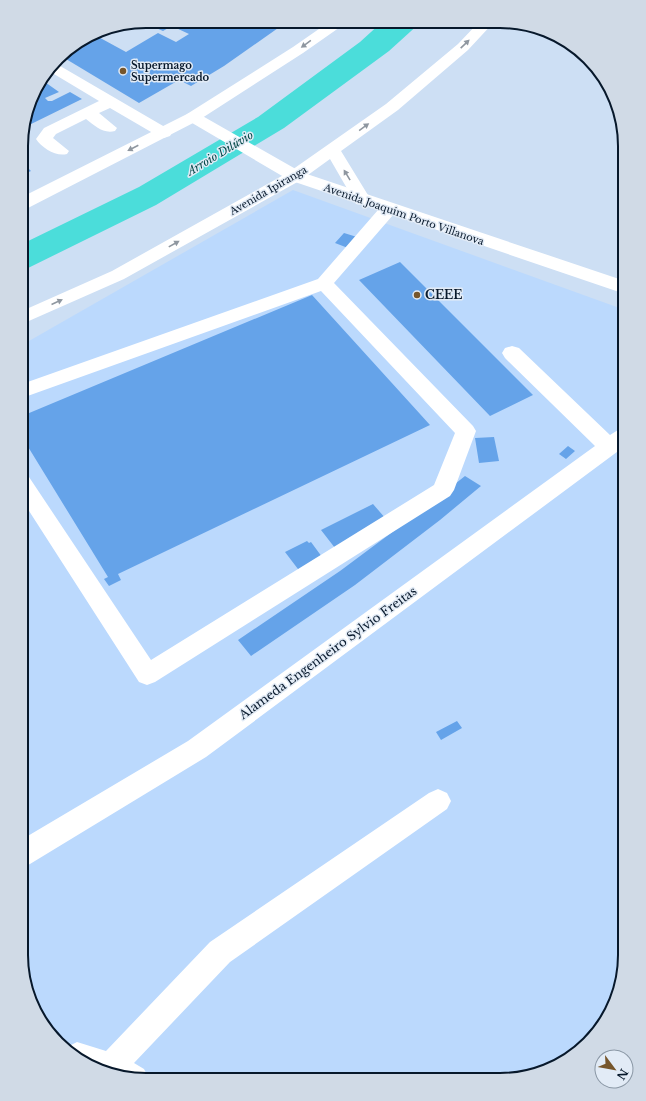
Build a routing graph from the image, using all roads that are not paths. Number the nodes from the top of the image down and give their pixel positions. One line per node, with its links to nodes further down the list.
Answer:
1 (329, 28): 6 (main road, one-way to 6)
2 (481, 28): 9 (main road, Avenida Ipiranga, one-way to 2)
3 (56, 69): 4 (main road)
4 (111, 102): 5 (main road); 8 (main road)
5 (88, 113): 7 (main road); 10 (main road)
6 (193, 118): 8 (main road); 11 (main road, Avenida Joaquim Porto Villanova)
7 (109, 128)
8 (164, 132): 13 (main road, one-way to 13)
9 (333, 150): 11 (main road, Avenida Ipiranga); 12 (main road, one-way to 9)
10 (61, 151)
11 (295, 176): 12 (main road, Avenida Joaquim Porto Villanova); 17 (main road, Avenida Ipiranga, one-way to 11)
12 (362, 200): 14 (main road, Avenida Joaquim Porto Villanova)
13 (28, 201)
14 (388, 209): 15 (main road); 16 (main road, Avenida Joaquim Porto Villanova)
15 (324, 283): 19 (main road); 21 (main road)
16 (618, 286)
17 (28, 315)
18 (512, 353): 20 (main road)
19 (28, 389)
20 (617, 441): 23 (main road, Alameda Engenheiro Sylvio Freitas)
21 (28, 492)
22 (438, 801): 24 (main road)
23 (28, 851)
24 (124, 1071)

